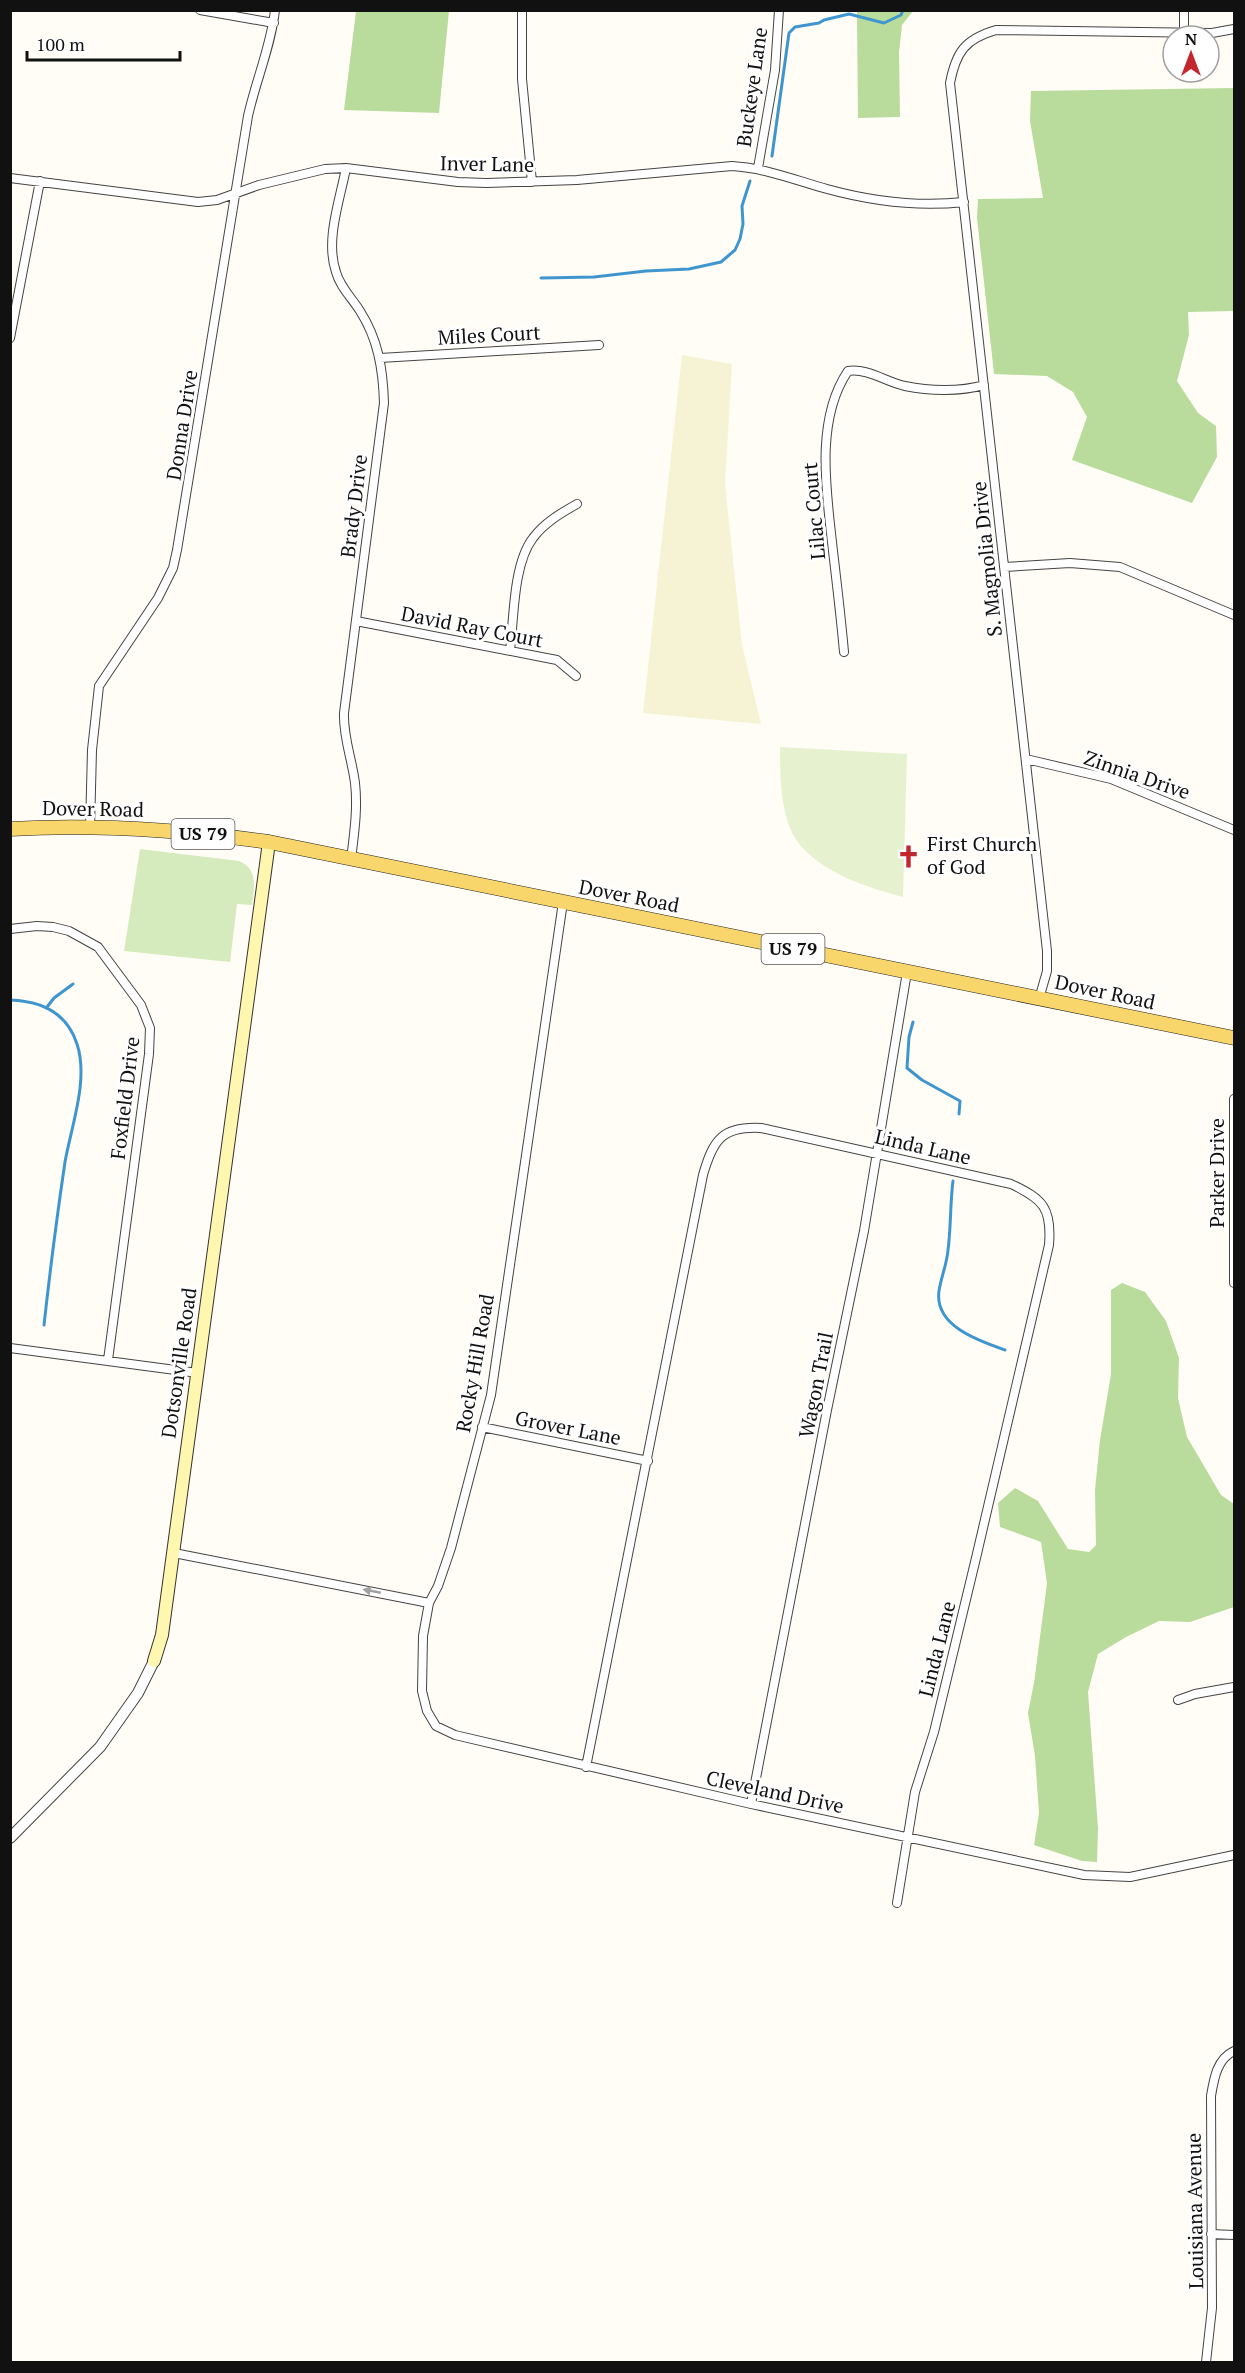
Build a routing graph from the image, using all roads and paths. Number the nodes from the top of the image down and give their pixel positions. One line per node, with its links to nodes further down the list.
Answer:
1 (200, 10): 5 (street)
2 (275, 10): 5 (street, Donna Drive)
3 (522, 10): 11 (street)
4 (778, 10): 8 (street, Buckeye Lane)
5 (274, 23): 12 (street, Donna Drive)
6 (1161, 32): 13 (street, S. Magnolia Drive)
7 (346, 168): 11 (street, Inver Lane); 12 (street, Inver Lane); 16 (street, Brady Drive)
8 (758, 168): 11 (street, Inver Lane); 13 (street, Inver Lane)
9 (10, 178): 10 (street, Inver Lane)
10 (40, 182): 12 (street, Inver Lane); 14 (street)
11 (532, 182)
12 (237, 193): 26 (street, Donna Drive)
13 (964, 202): 17 (street, S. Magnolia Drive)
14 (10, 338)
15 (599, 345): 16 (street, Miles Court)
16 (380, 358): 21 (street, Brady Drive)
17 (984, 385): 19 (street, S. Magnolia Drive); 23 (street, Lilac Court)
18 (577, 504): 22 (street)
19 (1004, 567): 20 (street); 25 (street, S. Magnolia Drive)
20 (1234, 615)
21 (356, 621): 22 (street, David Ray Court); 30 (street, Brady Drive)
22 (510, 651): 24 (street, David Ray Court)
23 (844, 652)
24 (576, 676)
25 (1026, 759): 28 (street, Zinnia Drive); 34 (street, S. Magnolia Drive)
26 (90, 828): 27 (main road, Dover Road / US 79); 29 (main road, Dover Road / US 79)
27 (10, 829)
28 (1234, 830)
29 (269, 842): 30 (main road, Dover Road / US 79); 42 (main road, Dotsonville Road)
30 (351, 860): 31 (main road, Dover Road / US 79)
31 (563, 902): 33 (main road, Dover Road / US 79); 43 (street, Rocky Hill Road)
32 (10, 929): 41 (street, Foxfield Drive)
33 (907, 972): 34 (main road, Dover Road / US 79); 37 (street, Wagon Trail)
34 (1040, 999): 35 (main road, Dover Road / US 79)
35 (1234, 1038)
36 (1234, 1099): 38 (street, Parker Drive)
37 (877, 1153): 44 (street, Linda Lane); 51 (street, Wagon Trail); 53 (street, Linda Lane)
38 (1234, 1242): 39 (street, Parker Drive)
39 (1234, 1282)
40 (10, 1348): 41 (street)
41 (108, 1360): 42 (street)
42 (198, 1373): 45 (main road, Dotsonville Road)
43 (482, 1427): 44 (street, Grover Lane); 46 (street, Rocky Hill Road)
44 (648, 1461): 50 (street, Linda Lane)
45 (174, 1553): 46 (street, one-way to 45); 47 (main road, Dotsonville Road)
46 (429, 1603): 50 (street, Cleveland Drive)
47 (154, 1660): 52 (street, Dotsonville Road)
48 (1234, 1687): 49 (street)
49 (1178, 1700)
50 (586, 1767): 51 (street, Cleveland Drive)
51 (751, 1804): 53 (street, Cleveland Drive)
52 (10, 1838)
53 (909, 1838): 54 (street, Cleveland Drive); 55 (street, Linda Lane)
54 (1234, 1855)
55 (897, 1903)
56 (1234, 2051): 57 (street, Louisiana Avenue)
57 (1211, 2234): 58 (street); 59 (street, Louisiana Avenue)
58 (1234, 2235)
59 (1206, 2362)

